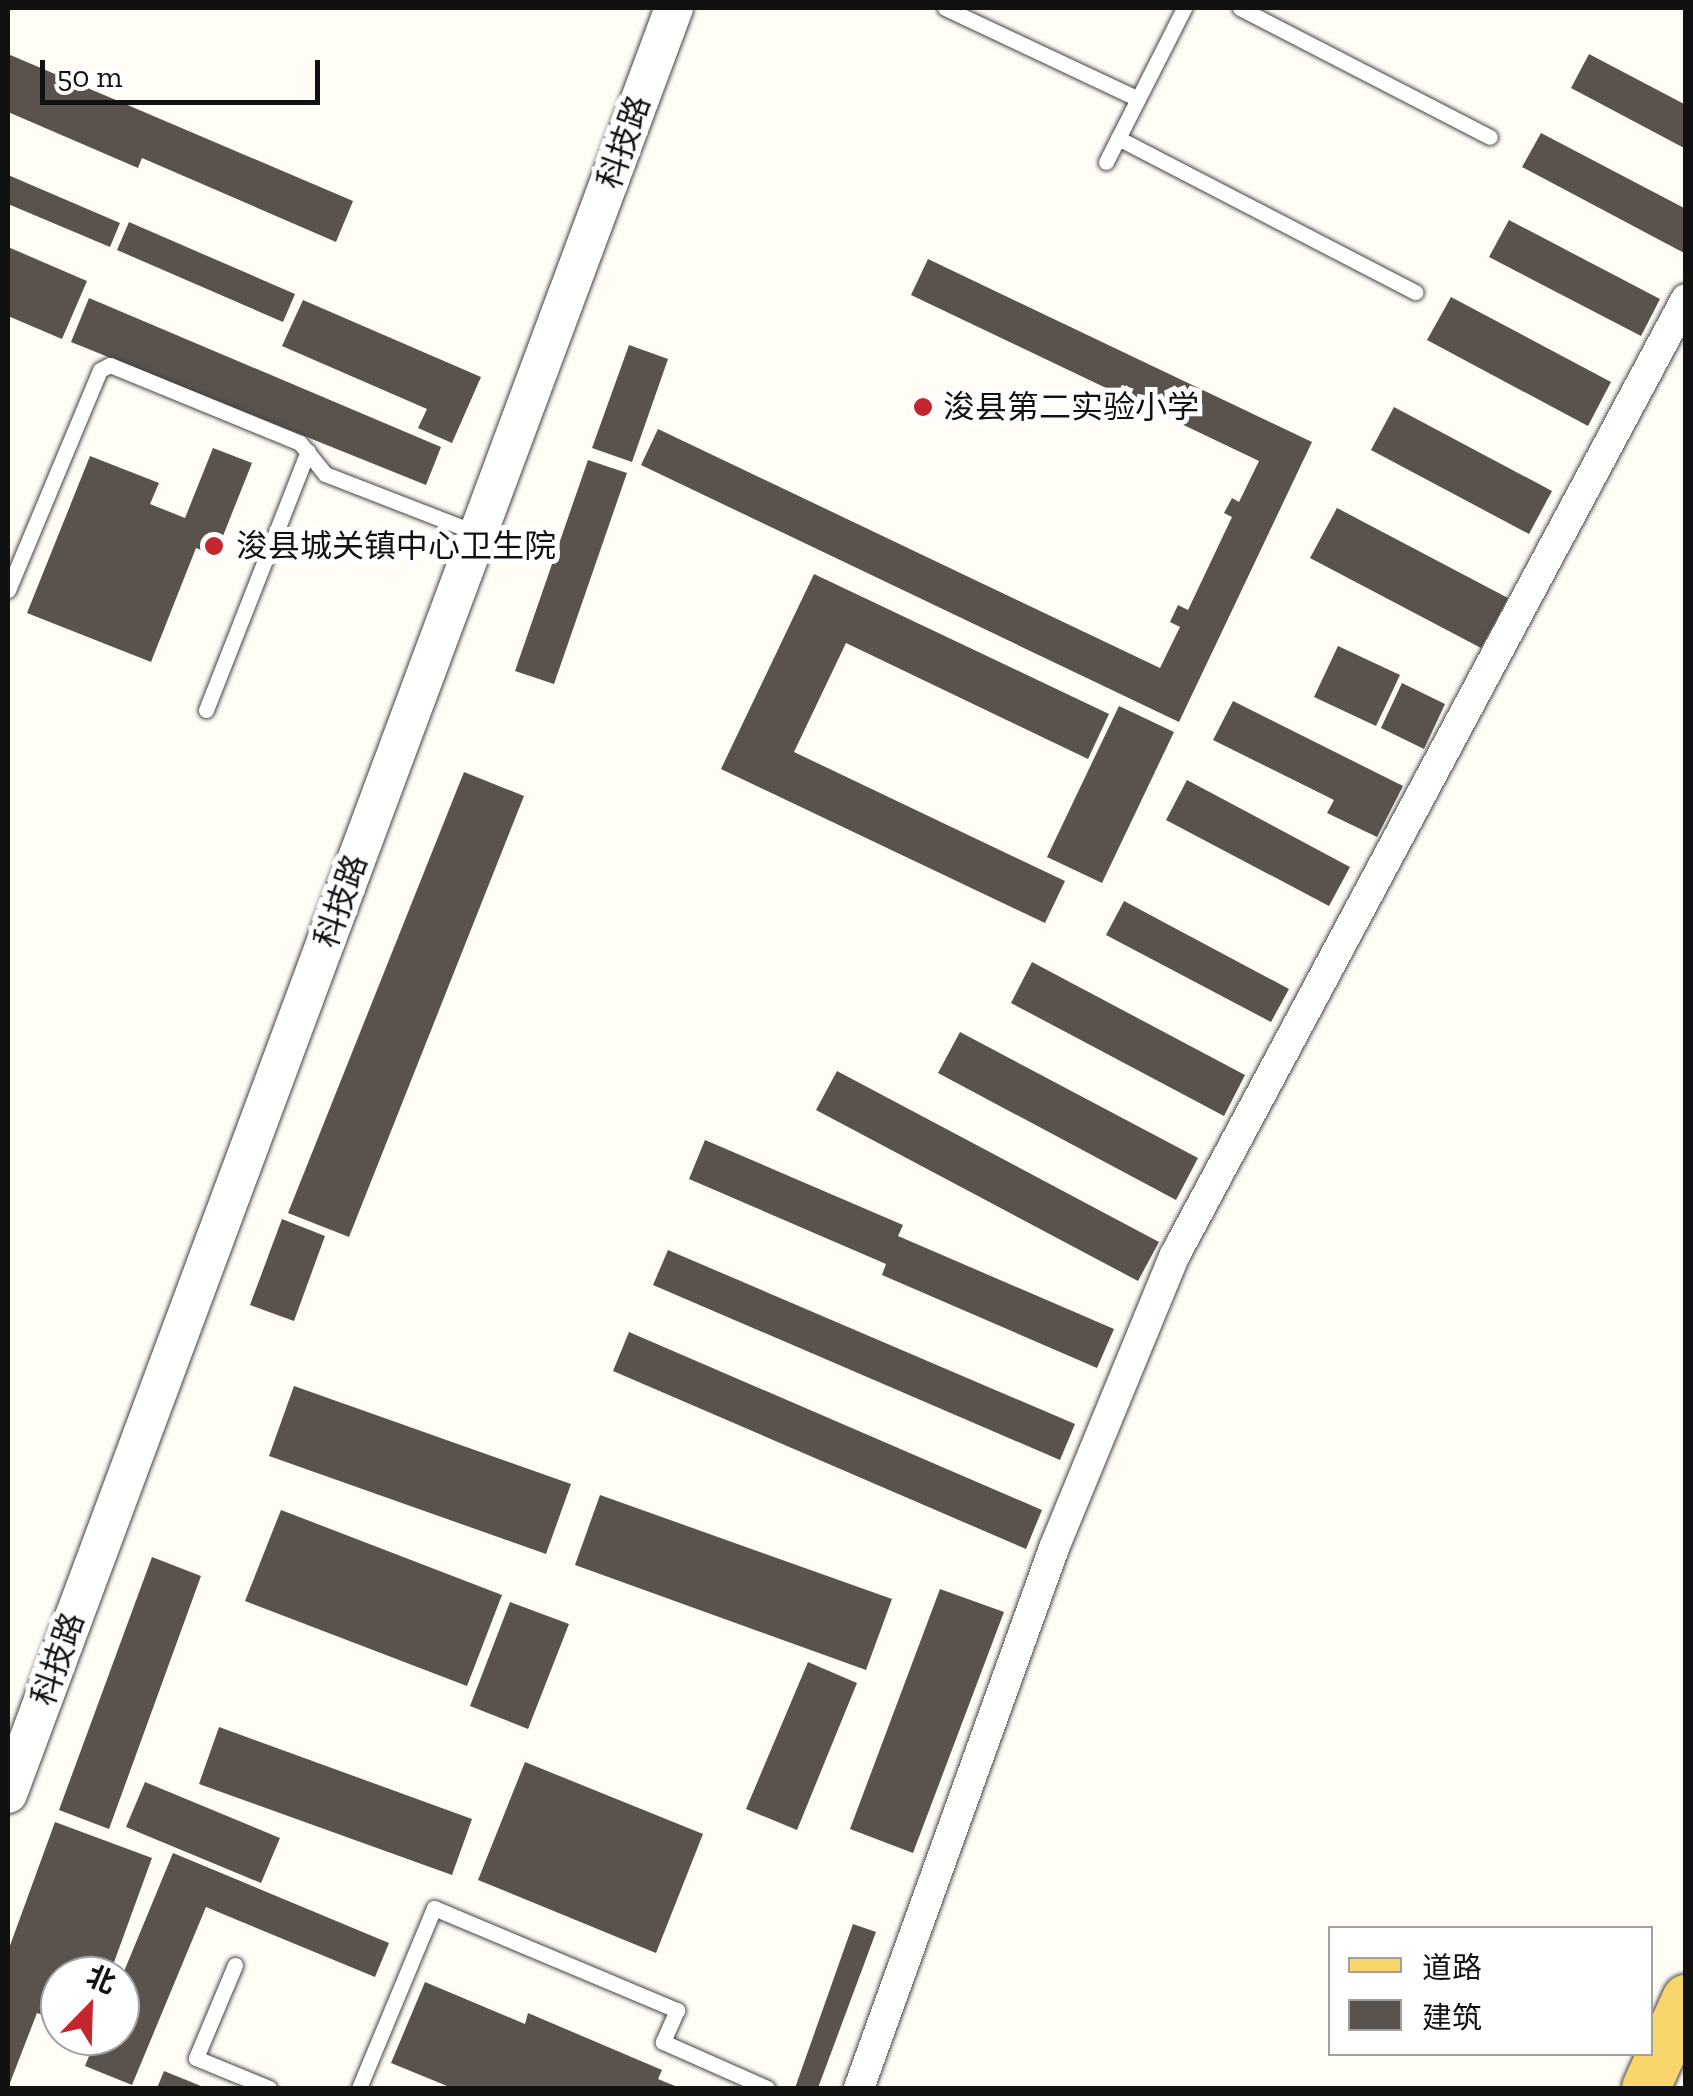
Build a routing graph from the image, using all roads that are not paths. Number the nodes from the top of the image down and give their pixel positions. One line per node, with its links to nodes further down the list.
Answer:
1 (674, 8): 12 (street, 科技路)
2 (944, 8): 5 (lane)
3 (1184, 8): 5 (lane)
4 (1240, 8): 6 (lane)
5 (1138, 99): 7 (lane)
6 (1490, 137)
7 (1118, 138): 8 (lane); 9 (lane)
8 (1106, 162)
9 (1416, 292)
10 (1686, 299): 21 (street)
11 (308, 450): 12 (lane); 13 (lane); 14 (lane)
12 (478, 533): 15 (street, 科技路)
13 (8, 590)
14 (206, 710)
15 (8, 1794)
16 (235, 1965): 18 (lane)
17 (1686, 1999): 22 (main road)
18 (269, 2088)
19 (359, 2088): 20 (lane)
20 (766, 2088)
21 (858, 2088)
22 (1646, 2088)

